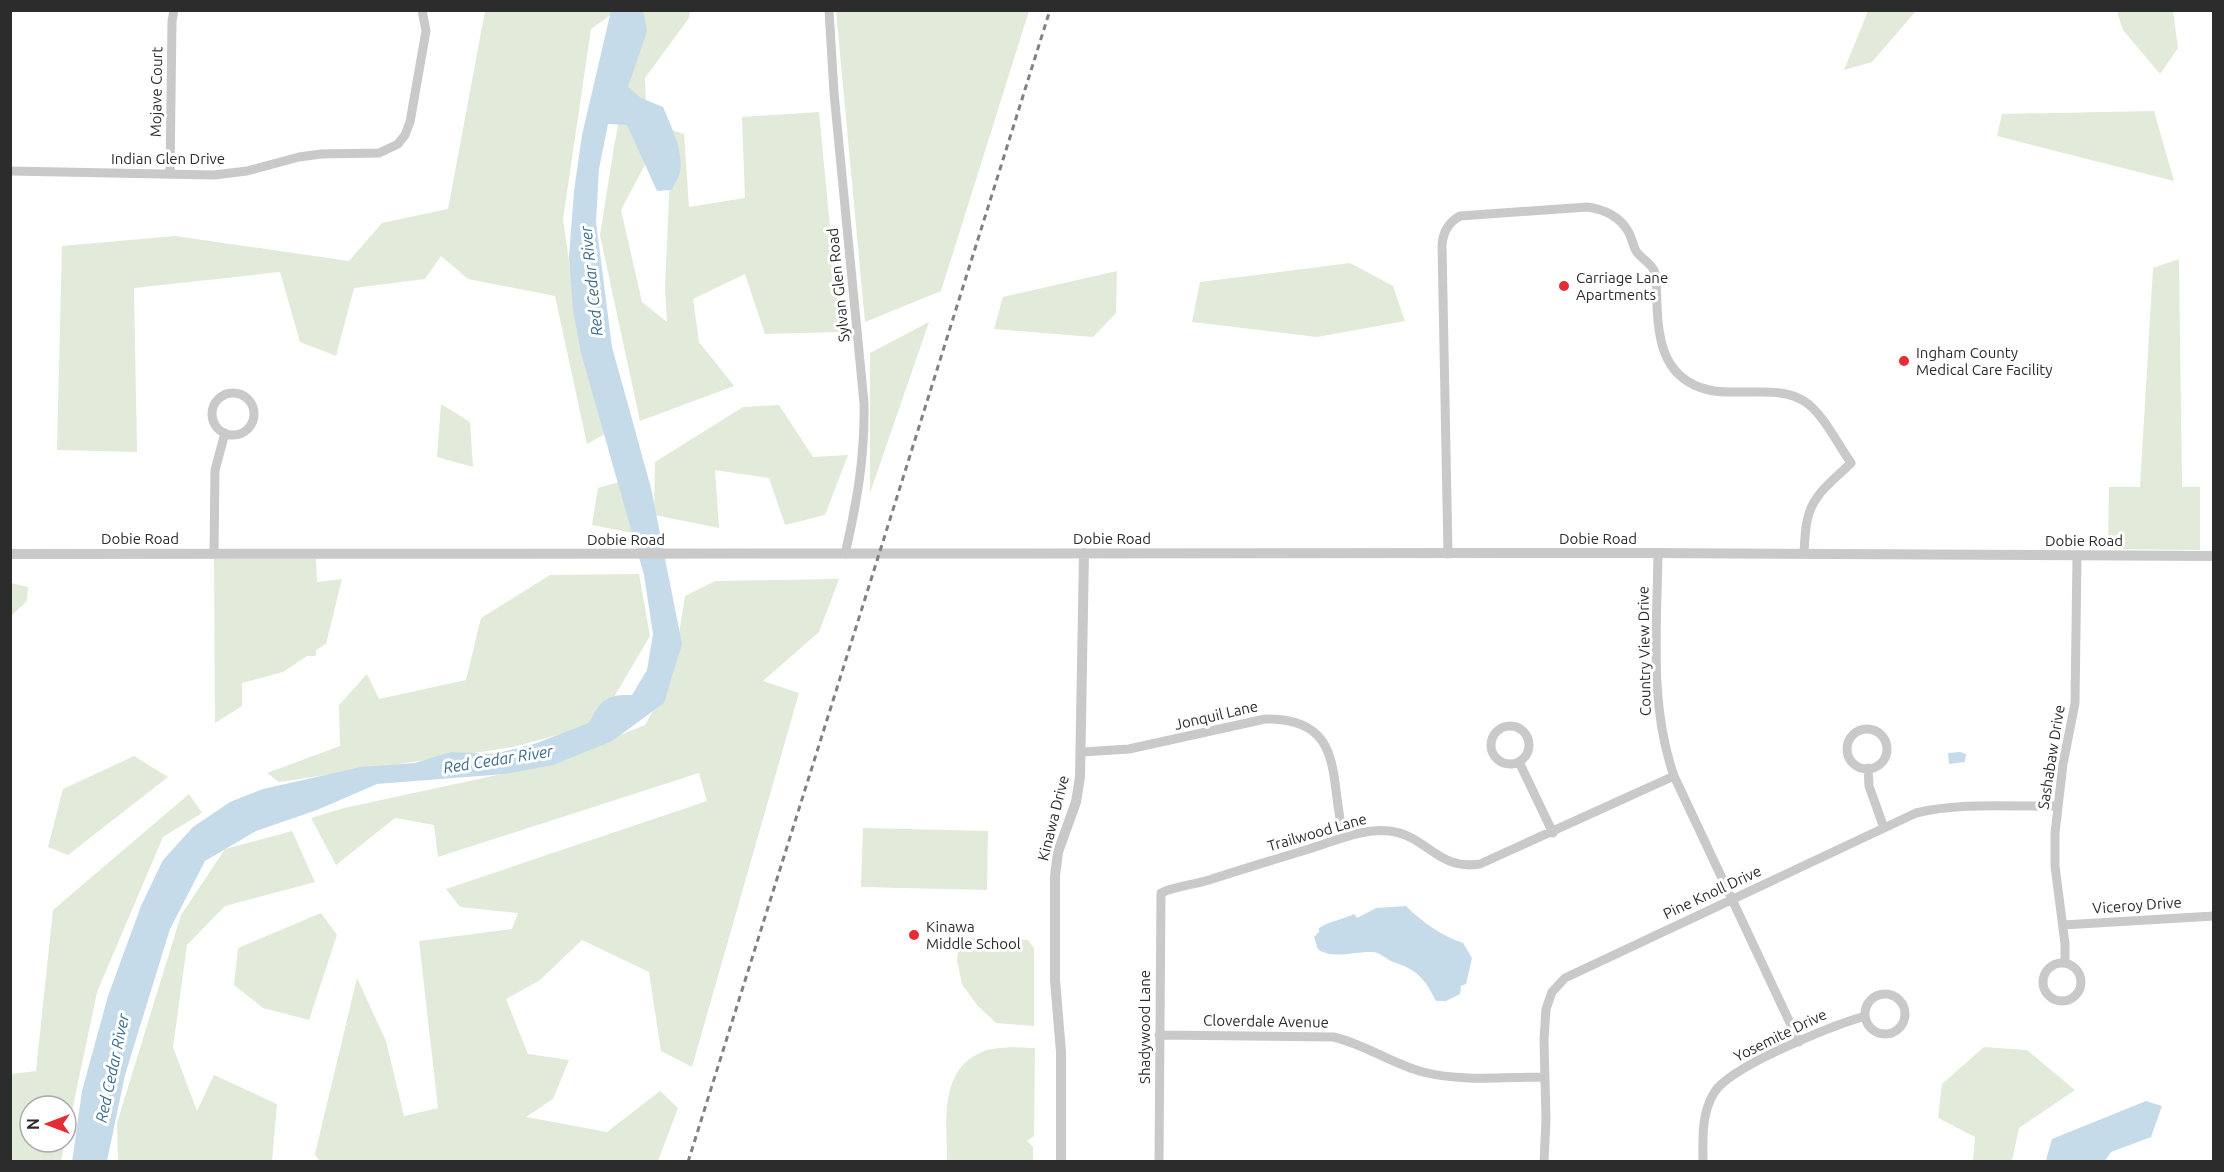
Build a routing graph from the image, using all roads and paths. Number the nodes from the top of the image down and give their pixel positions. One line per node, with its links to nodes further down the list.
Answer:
1 (174, 10): 5 (street, Mojave Court)
2 (422, 10): 5 (street, Indian Glen Drive)
3 (829, 10): 11 (street, Sylvan Glen Road)
4 (10, 171): 5 (street, Indian Glen Drive)
5 (170, 174)
6 (225, 434): 6 (street); 10 (street)
7 (1084, 553): 11 (street, Dobie Road); 12 (street, Dobie Road); 16 (street, Kinawa Drive)
8 (1658, 553): 12 (street, Dobie Road); 13 (street, Dobie Road); 19 (street, Country View Drive)
9 (10, 554): 10 (street, Dobie Road)
10 (214, 554): 11 (street, Dobie Road)
11 (845, 554)
12 (1448, 554): 13 (street)
13 (1804, 554): 14 (street, Dobie Road)
14 (2077, 555): 15 (street, Dobie Road); 20 (street, Sashabaw Drive)
15 (2214, 556)
16 (1082, 752): 23 (street, Jonquil Lane); 33 (street, Kinawa Drive)
17 (1519, 762): 17 (street); 22 (street)
18 (1868, 768): 18 (street); 21 (street)
19 (1674, 776): 22 (street, Trailwood Lane); 25 (street, Country View Drive)
20 (2057, 806): 21 (street, Pine Knoll Drive); 27 (street, Sashabaw Drive)
21 (1884, 828): 25 (street, Pine Knoll Drive)
22 (1553, 832): 23 (street, Trailwood Lane)
23 (1344, 837): 24 (street, Trailwood Lane)
24 (1161, 893): 30 (street, Shadywood Lane)
25 (1732, 899): 31 (street, Country View Drive); 32 (street, Pine Knoll Drive)
26 (2214, 916): 27 (street, Viceroy Drive)
27 (2063, 925): 28 (street, Sashabaw Drive)
28 (2065, 963): 28 (street)
29 (1865, 1016): 29 (street); 31 (street, Yosemite Drive)
30 (1159, 1035): 32 (street, Cloverdale Avenue); 34 (street, Shadywood Lane)
31 (1799, 1042): 36 (street, Yosemite Drive)
32 (1544, 1077): 35 (street, Pine Knoll Drive)
33 (1061, 1161)
34 (1160, 1161)
35 (1544, 1161)
36 (1703, 1161)

